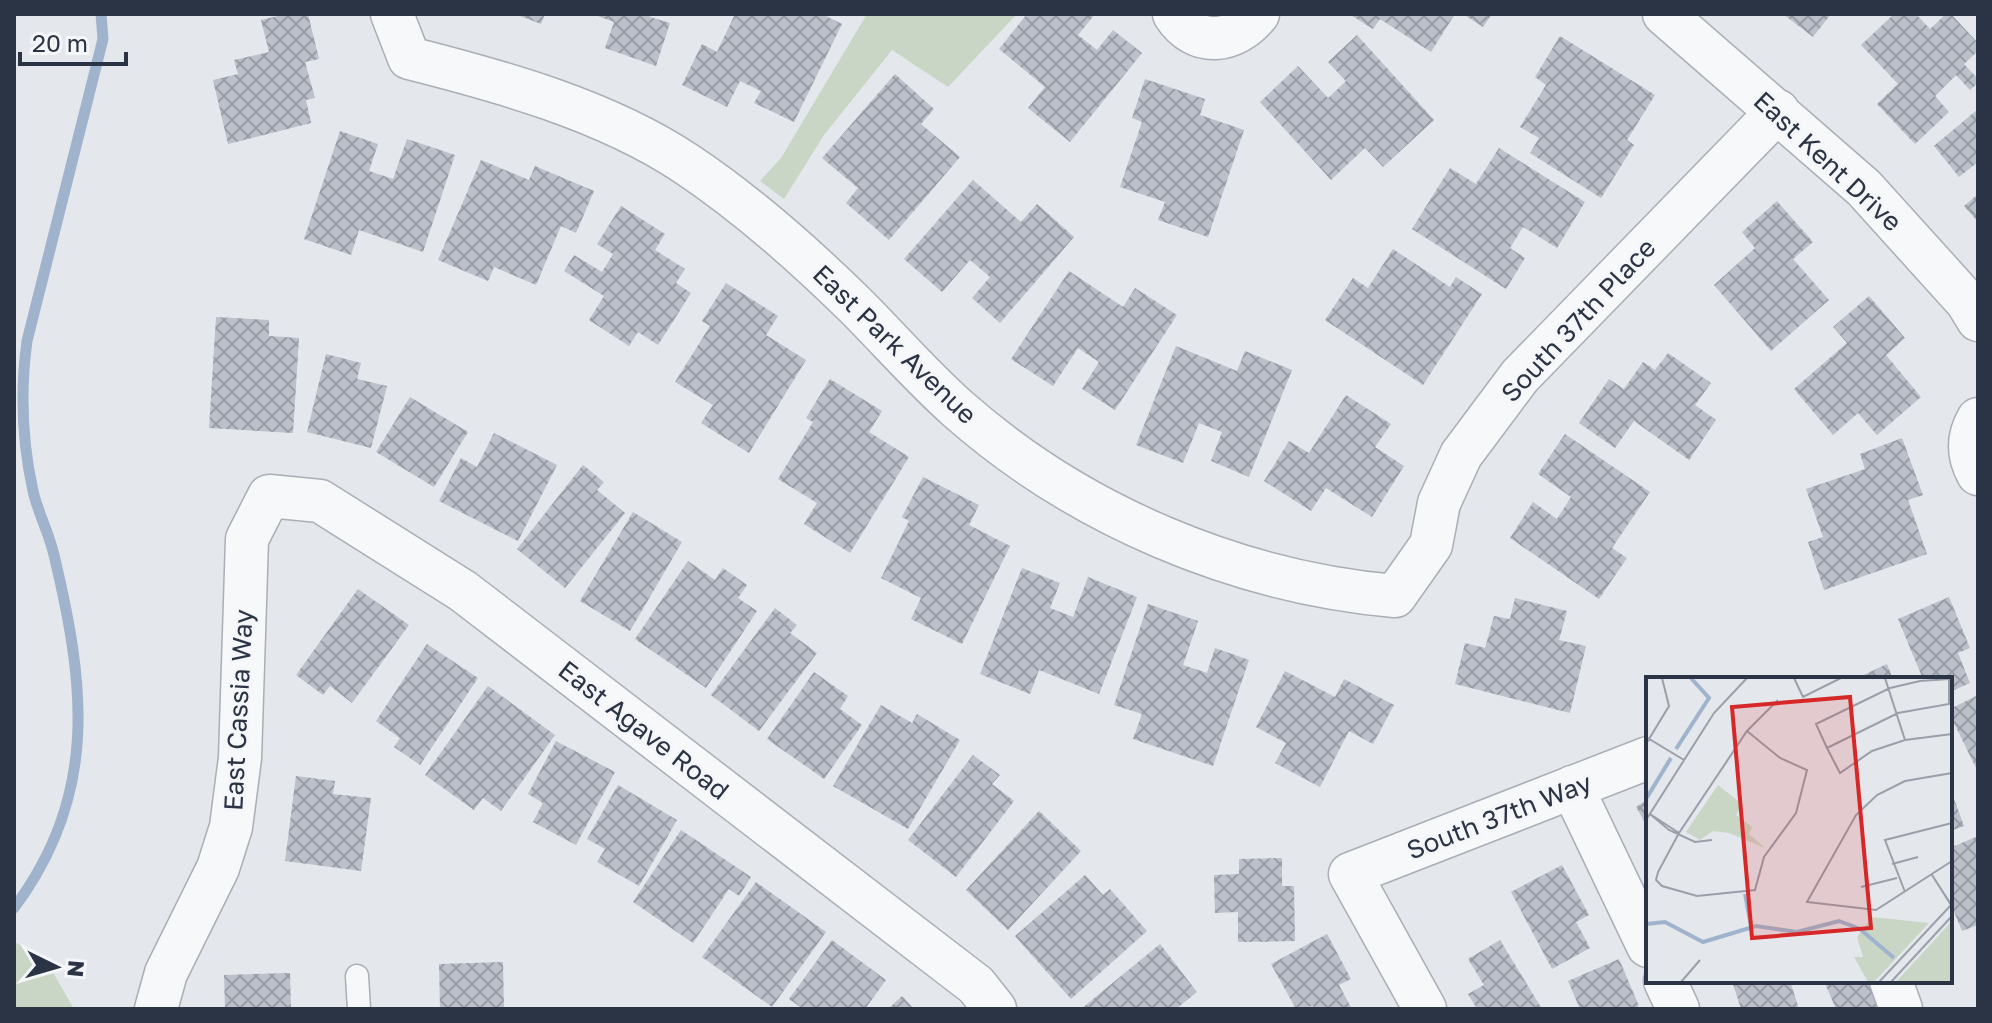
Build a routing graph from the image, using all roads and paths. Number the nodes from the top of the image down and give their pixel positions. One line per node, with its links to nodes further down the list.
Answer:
1 (392, 14): 10 (street, East Park Avenue)
2 (1174, 14): 3 (street)
3 (1258, 14)
4 (1664, 14): 5 (street, East Kent Drive)
5 (1778, 111): 6 (street, East Kent Drive); 10 (street, South 37th Place)
6 (1978, 320)
7 (1978, 419): 8 (street)
8 (1978, 474)
9 (269, 496): 17 (street, East Cassia Way); 19 (street, East Agave Road)
10 (1395, 596)
11 (1646, 759): 12 (street, South 37th Way)
12 (1572, 787): 13 (street); 20 (street, South 37th Way)
13 (1646, 942)
14 (357, 976): 18 (lane)
15 (1666, 983): 21 (street)
16 (1892, 983): 22 (street)
17 (156, 1009)
18 (359, 1009)
19 (995, 1009)
20 (1425, 1009)
21 (1678, 1009)
22 (1901, 1009)

